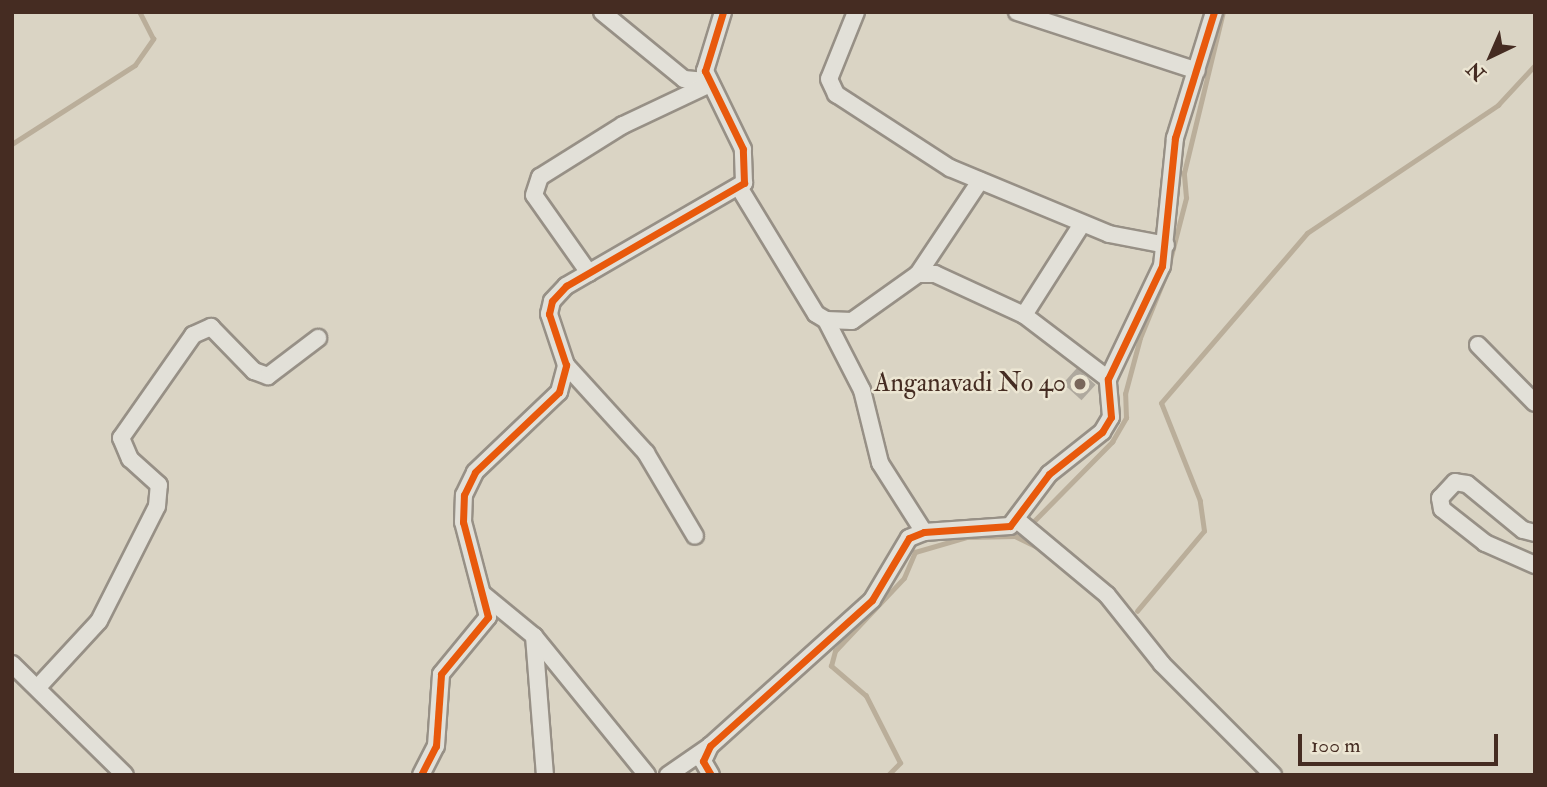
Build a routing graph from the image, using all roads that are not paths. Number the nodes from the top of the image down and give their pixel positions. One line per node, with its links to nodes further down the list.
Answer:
1 (601, 12): 7 (street)
2 (723, 12): 7 (street)
3 (856, 12): 8 (street)
4 (1017, 12): 6 (street)
5 (1214, 12): 6 (street)
6 (1197, 71): 11 (street)
7 (707, 83): 9 (street); 12 (street)
8 (980, 181): 10 (street); 13 (street)
9 (740, 188): 12 (street); 15 (street)
10 (1082, 224): 11 (street); 14 (street)
11 (1166, 245): 19 (street)
12 (589, 273): 18 (street)
13 (918, 274): 14 (street); 15 (street)
14 (1024, 315): 19 (street)
15 (826, 320): 22 (street)
16 (318, 338): 29 (street)
17 (1478, 345): 20 (street)
18 (566, 365): 24 (street); 26 (street)
19 (1108, 379): 21 (street)
20 (1535, 403)
21 (1017, 520): 22 (street); 37 (street)
22 (924, 531): 30 (street)
23 (1535, 533): 25 (street)
24 (695, 536)
25 (1535, 565)
26 (484, 595): 27 (street); 32 (street)
27 (534, 636): 33 (street); 34 (street)
28 (12, 664): 29 (street)
29 (39, 686): 31 (street)
30 (710, 746): 35 (street); 36 (street)
31 (125, 775)
32 (421, 775)
33 (545, 775)
34 (647, 775)
35 (668, 775)
36 (711, 775)
37 (1273, 775)

